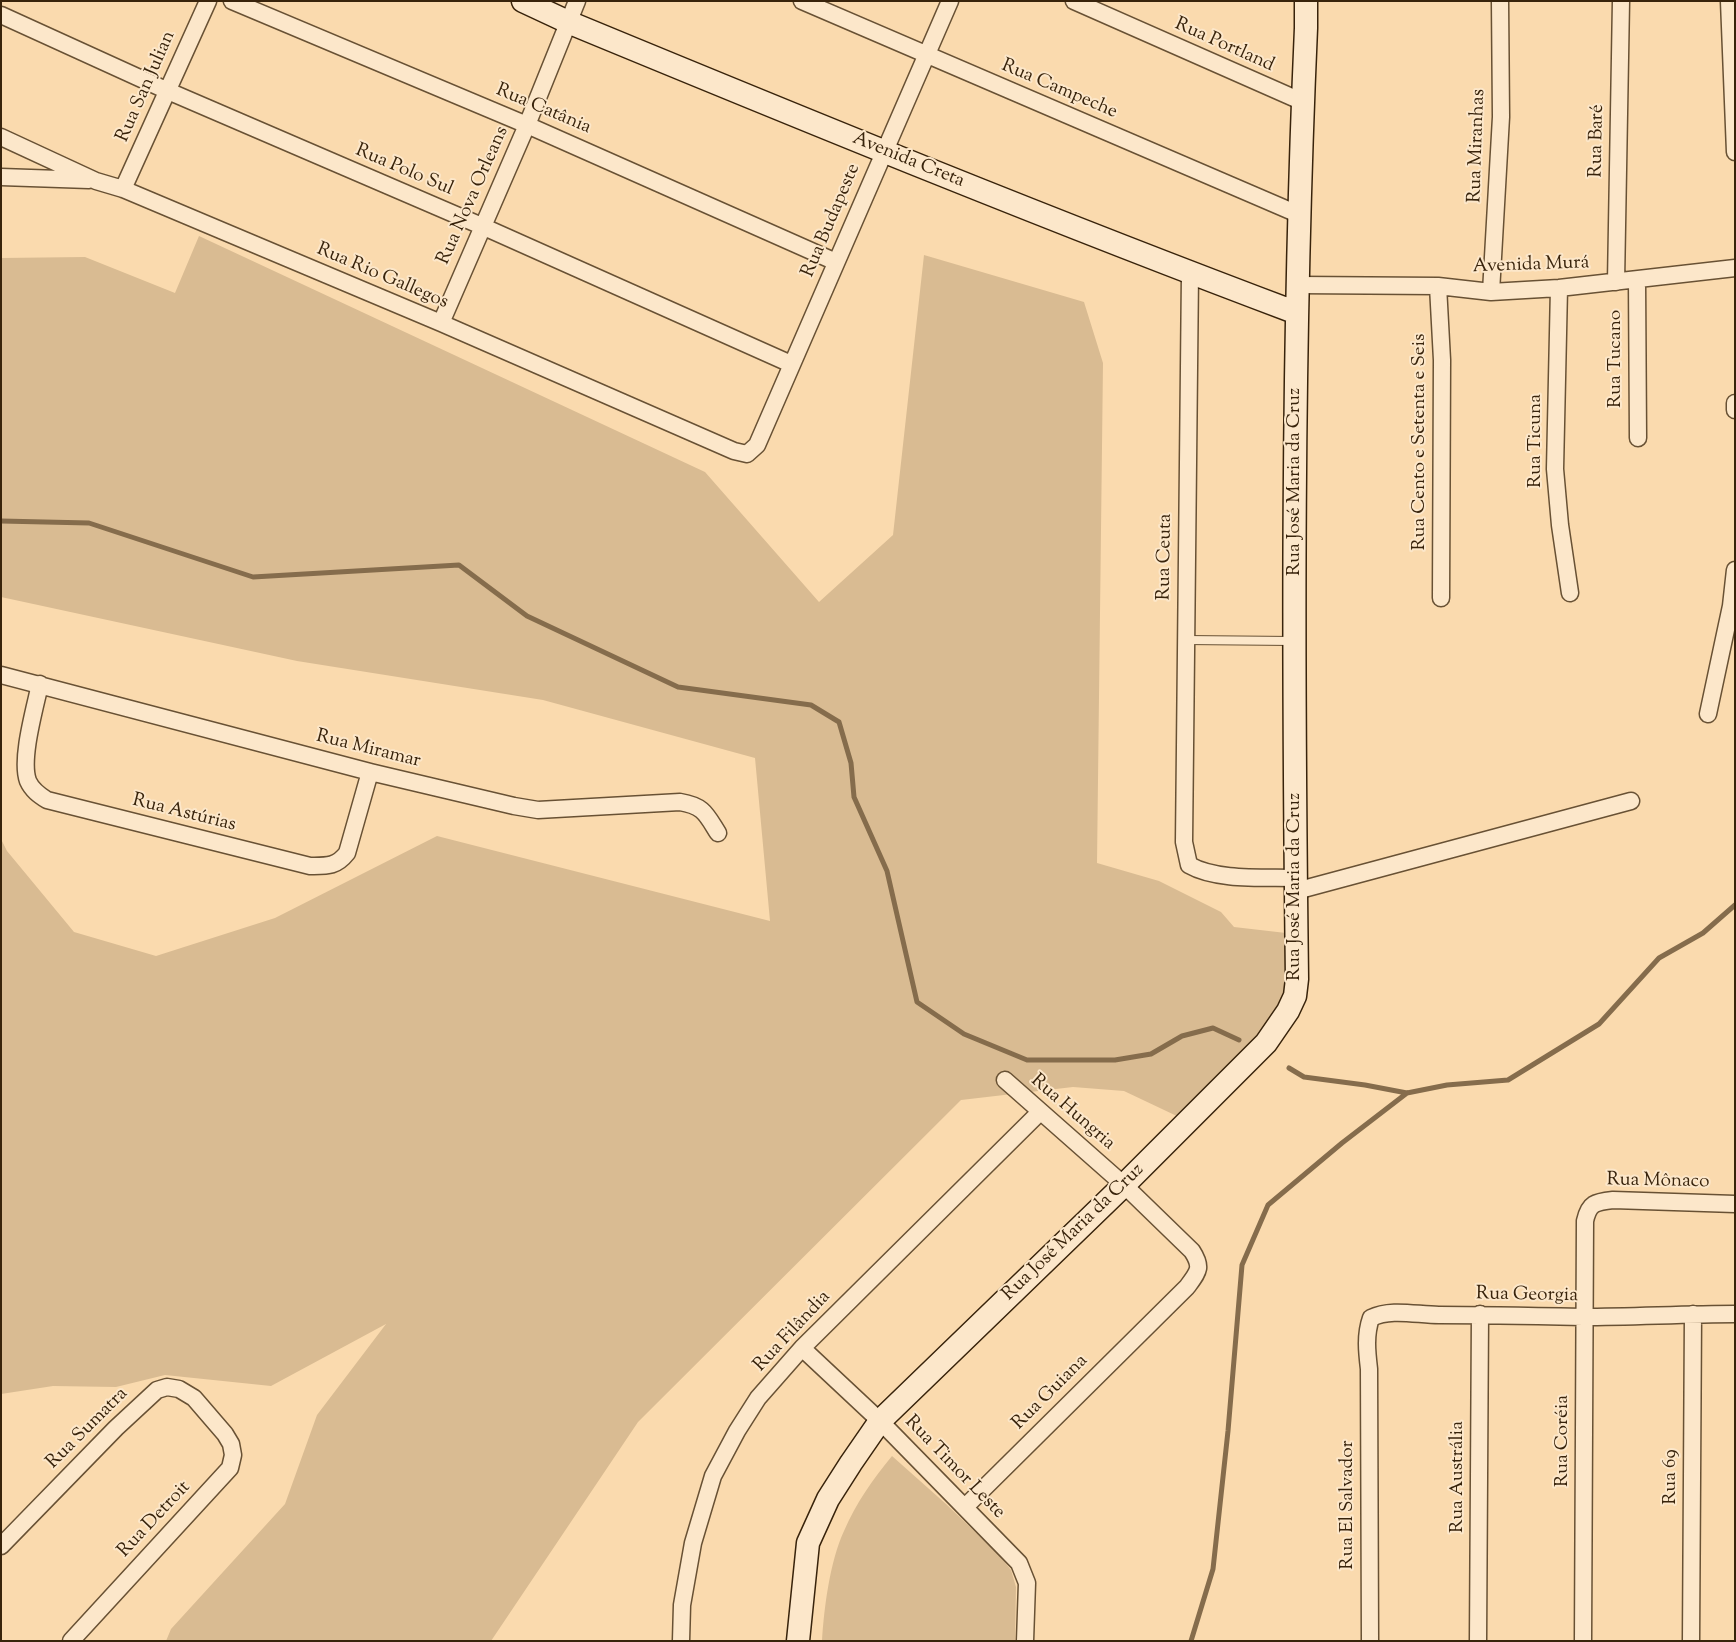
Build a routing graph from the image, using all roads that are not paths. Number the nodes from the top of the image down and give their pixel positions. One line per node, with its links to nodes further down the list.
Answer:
1 (208, 1): 15 (street, Rua San Julian)
2 (232, 1): 17 (street, Rua Catânia)
3 (523, 1): 13 (street, Avenida Creta)
4 (577, 1): 13 (street, Rua Nova Orleans)
5 (802, 1): 14 (street, Rua Campeche)
6 (950, 1): 14 (street, Rua Budapeste)
7 (1074, 1): 16 (street, Rua Portland)
8 (1306, 1): 16 (street, Rua José Maria da Cruz)
9 (1500, 1): 34 (street, Rua Miranhas)
10 (1621, 1): 30 (street, Rua Baré)
11 (1729, 1): 20 (street)
12 (1, 15): 15 (street, Rua Polo Sul)
13 (568, 22): 17 (street, Rua Nova Orleans); 19 (street, Avenida Creta)
14 (927, 55): 19 (street, Rua Budapeste); 24 (street, Rua Campeche)
15 (168, 91): 23 (street, Rua San Julian); 25 (street, Rua Polo Sul)
16 (1303, 102): 24 (street, Rua José Maria da Cruz)
17 (527, 125): 25 (street, Rua Nova Orleans); 26 (street, Rua Catânia)
18 (1, 137): 22 (street, Rua Rio Gallegos)
19 (884, 152): 26 (street, Rua Budapeste); 28 (street, Avenida Creta)
20 (1735, 152)
21 (1, 177): 22 (street)
22 (96, 180): 23 (street, Rua Rio Gallegos)
23 (123, 189): 36 (street, Rua Rio Gallegos)
24 (1300, 215): 31 (street, Rua José Maria da Cruz)
25 (484, 227): 36 (street, Rua Nova Orleans); 37 (street, Rua Polo Sul)
26 (836, 262): 37 (street, Rua Budapeste)
27 (1735, 268): 29 (street, Avenida Murá)
28 (1190, 273): 35 (street, Avenida Creta); 45 (street, Rua Ceuta)
29 (1637, 280): 30 (street, Avenida Murá); 40 (street, Rua Tucano)
30 (1616, 282): 33 (street, Avenida Murá)
31 (1298, 285): 32 (street, Avenida Murá); 35 (street, Rua José Maria da Cruz)
32 (1438, 286): 34 (street, Avenida Murá); 44 (street, Rua Cento e Setenta e Seis)
33 (1559, 288): 34 (street, Avenida Murá); 43 (street, Rua Ticuna)
34 (1491, 292)
35 (1297, 313): 46 (street, Rua José Maria da Cruz)
36 (441, 323): 41 (street, Rua Rio Gallegos)
37 (791, 364): 41 (street, Rua Budapeste)
38 (1735, 403): 39 (street)
39 (1735, 410)
40 (1638, 438)
41 (747, 454)
42 (1735, 570): 49 (street)
43 (1570, 593)
44 (1441, 598)
45 (1185, 640): 46 (lane); 53 (street, Rua Ceuta)
46 (1294, 641): 53 (street, Rua José Maria da Cruz)
47 (1, 675): 48 (street, Rua Miramar)
48 (40, 684): 50 (street, Rua Miramar); 50 (street, Rua Astúrias)
49 (1708, 714)
50 (370, 772): 52 (street, Rua Miramar)
51 (1631, 801): 53 (street, Rua Ceuta)
52 (718, 833)
53 (1296, 884): 56 (street, Rua José Maria da Cruz)
54 (1005, 1080): 55 (street, Rua Hungria)
55 (1040, 1112): 56 (street, Rua Hungria); 64 (street, Rua Filândia)
56 (1124, 1186): 59 (street, Rua Hungria); 67 (street, Rua José Maria da Cruz)
57 (1735, 1204): 58 (street, Rua Mônaco)
58 (1585, 1242): 63 (street, Rua Coréia)
59 (1165, 1307): 68 (street, Rua Guiana)
60 (1480, 1314): 63 (street, Rua Georgia); 65 (street, Rua Georgia); 75 (street, Rua Austrália)
61 (1693, 1314): 62 (street, Rua Georgia); 63 (street, Rua Georgia); 77 (street, Rua 69)
62 (1735, 1314)
63 (1585, 1317): 76 (street, Rua Coréia)
64 (802, 1348): 67 (street, Rua Timor Leste); 71 (street, Rua Filândia)
65 (1369, 1369): 74 (street, Rua El Salvador)
66 (212, 1419): 69 (street, Rua Sumatra); 70 (street, Rua Detroit)
67 (880, 1421): 68 (street, Rua Timor Leste); 72 (street, Rua José Maria da Cruz)
68 (965, 1507): 73 (street, Rua Timor Leste)
69 (1, 1546)
70 (71, 1641)
71 (681, 1641)
72 (798, 1641)
73 (1025, 1641)
74 (1370, 1641)
75 (1478, 1641)
76 (1583, 1641)
77 (1691, 1641)

